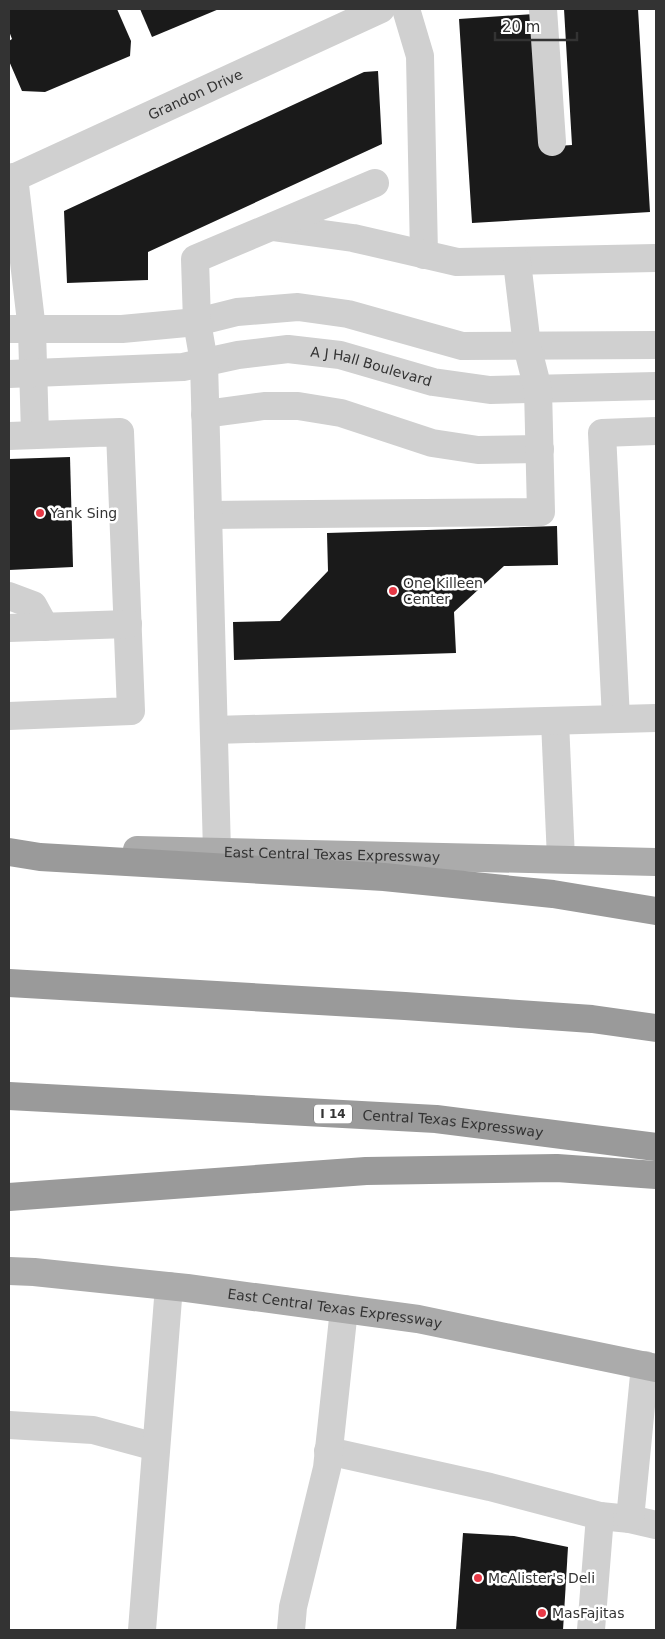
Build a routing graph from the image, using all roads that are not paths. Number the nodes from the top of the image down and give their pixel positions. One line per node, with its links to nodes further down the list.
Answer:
1 (381, 9): 5 (street, Grandon Drive)
2 (406, 9): 8 (street)
3 (543, 9): 4 (street)
4 (552, 142)
5 (11, 179): 12 (street)
6 (375, 183): 7 (street)
7 (270, 227): 8 (street); 11 (street)
8 (424, 255): 10 (street)
9 (656, 258): 10 (street)
10 (517, 262): 14 (street)
11 (197, 322): 12 (street); 14 (street); 15 (street)
12 (20, 330): 16 (street)
13 (656, 345): 14 (street)
14 (527, 346): 18 (street)
15 (204, 362): 16 (street, A J Hall Boulevard); 18 (street, A J Hall Boulevard); 19 (street)
16 (21, 374): 21 (street)
17 (656, 386): 18 (street, A J Hall Boulevard)
18 (538, 389): 22 (street)
19 (205, 414): 22 (street); 23 (street)
20 (656, 431): 30 (street)
21 (22, 436): 25 (street)
22 (540, 449): 23 (street)
23 (208, 515): 32 (street)
24 (9, 596): 26 (street)
25 (128, 624): 26 (street); 28 (street)
26 (45, 627): 27 (street)
27 (9, 628)
28 (9, 716)
29 (656, 718): 30 (street)
30 (616, 719): 31 (street)
31 (555, 720): 32 (street); 36 (street)
32 (214, 730): 35 (street)
33 (9, 842): 35 (main road, East Central Texas Expressway)
34 (9, 852): 38 (highway)
35 (217, 852): 36 (main road, East Central Texas Expressway)
36 (560, 859): 37 (main road, East Central Texas Expressway)
37 (656, 862)
38 (656, 911)
39 (9, 983): 40 (highway)
40 (656, 1028)
41 (9, 1096): 42 (highway, Central Texas Expressway / I 14)
42 (656, 1147)
43 (656, 1175): 44 (highway)
44 (9, 1197)
45 (9, 1271): 46 (main road, East Central Texas Expressway)
46 (169, 1286): 47 (main road, East Central Texas Expressway); 50 (street)
47 (344, 1309): 48 (main road, East Central Texas Expressway); 51 (street)
48 (651, 1366): 53 (street)
49 (9, 1425): 50 (street)
50 (156, 1446): 54 (street)
51 (328, 1451): 52 (street); 55 (street)
52 (600, 1516): 53 (street); 56 (street)
53 (643, 1522)
54 (142, 1630)
55 (291, 1630)
56 (591, 1630)

